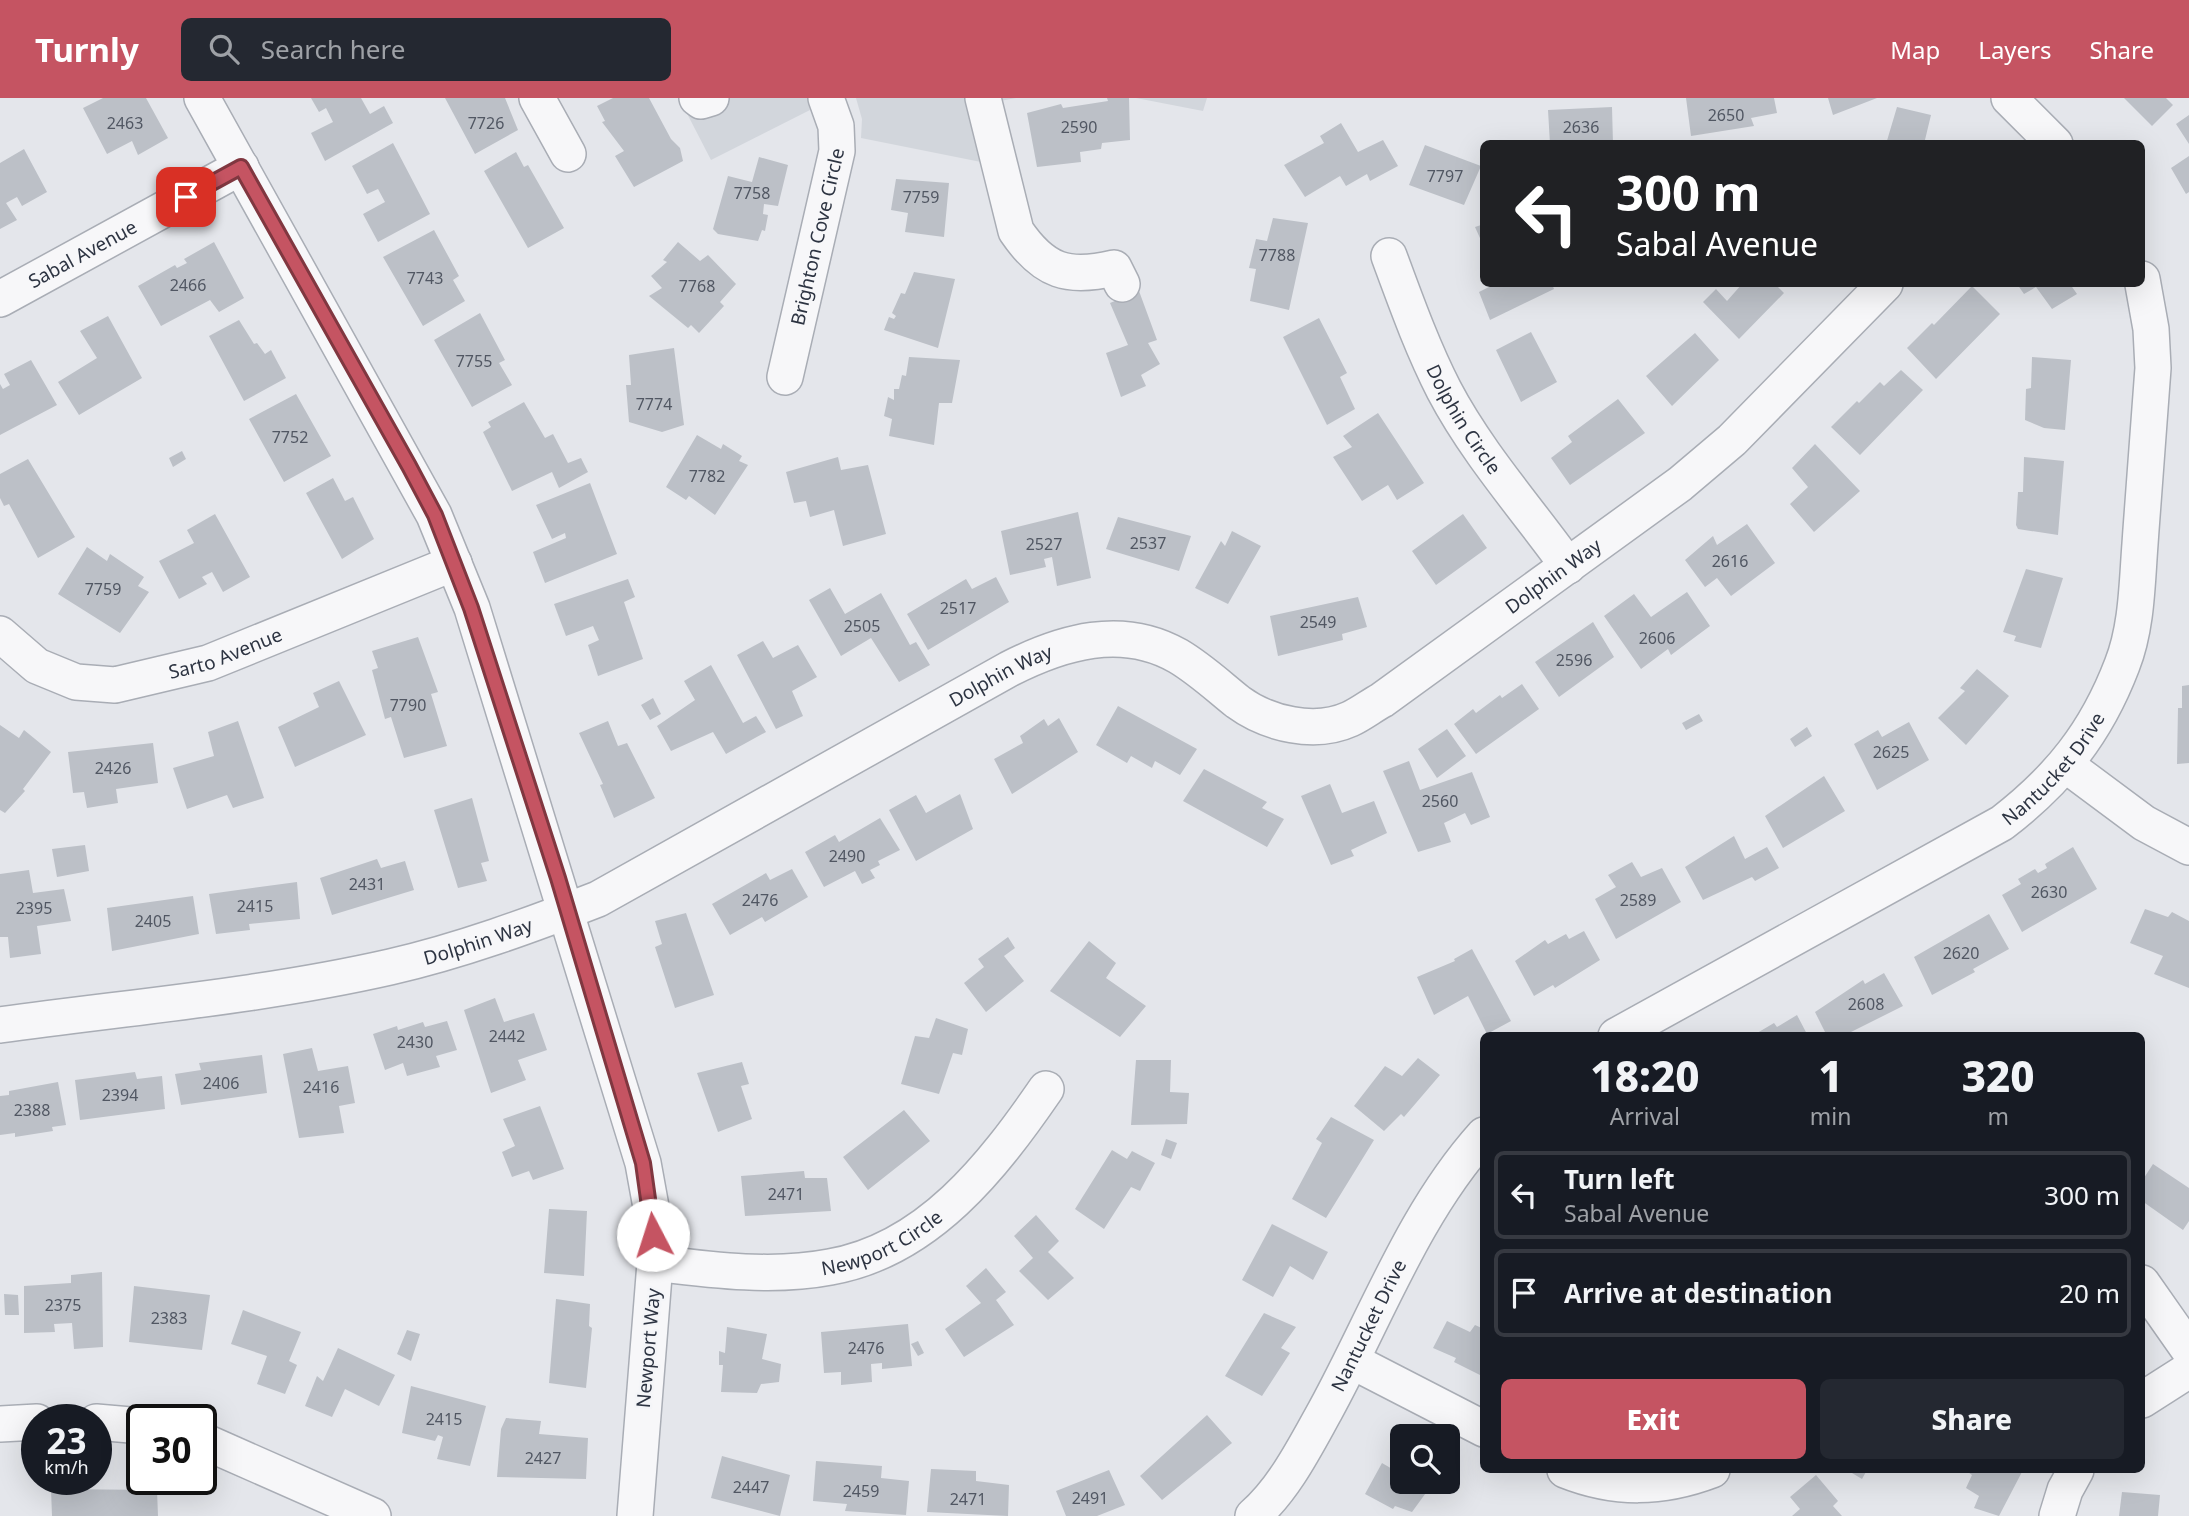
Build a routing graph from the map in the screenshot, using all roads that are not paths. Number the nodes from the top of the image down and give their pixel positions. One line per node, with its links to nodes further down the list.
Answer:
1 (202, 98): 10 (street, Newport Way)
2 (537, 98): 9 (street)
3 (697, 98): 4 (street)
4 (711, 98)
5 (826, 98): 16 (street, Brighton Cove Circle)
6 (983, 98): 12 (street)
7 (2009, 98): 8 (street)
8 (2038, 138)
9 (568, 154)
10 (241, 167): 15 (street, Sabal Avenue); 17 (street, Newport Way)
11 (1389, 256): 18 (street, Dolphin Circle)
12 (1122, 284)
13 (1882, 287): 18 (street, Dolphin Way)
14 (2143, 287): 20 (street, Nantucket Drive)
15 (0, 299)
16 (785, 376)
17 (454, 564): 19 (street, Sarto Avenue); 22 (street, Newport Way)
18 (1568, 566): 22 (street, Dolphin Way)
19 (0, 634)
20 (2066, 765): 21 (street); 24 (street, Nantucket Drive)
21 (2189, 847)
22 (567, 911): 23 (street, Dolphin Way); 27 (street, Newport Way)
23 (0, 1025)
24 (1623, 1032)
25 (1046, 1089): 27 (street, Newport Circle)
26 (1480, 1139): 30 (street, Nantucket Drive)
27 (655, 1263): 41 (street, Newport Way)
28 (2145, 1287): 29 (street)
29 (2189, 1350)
30 (1352, 1361): 35 (street); 42 (street, Nantucket Drive)
31 (2189, 1370): 32 (street)
32 (2145, 1398)
33 (21, 1423): 34 (street)
34 (0, 1424)
35 (1480, 1427)
36 (217, 1447): 40 (street)
37 (1573, 1473): 38 (street)
38 (1704, 1473)
39 (2074, 1473): 43 (street)
40 (373, 1516)
41 (635, 1516)
42 (1252, 1516)
43 (2057, 1516)

